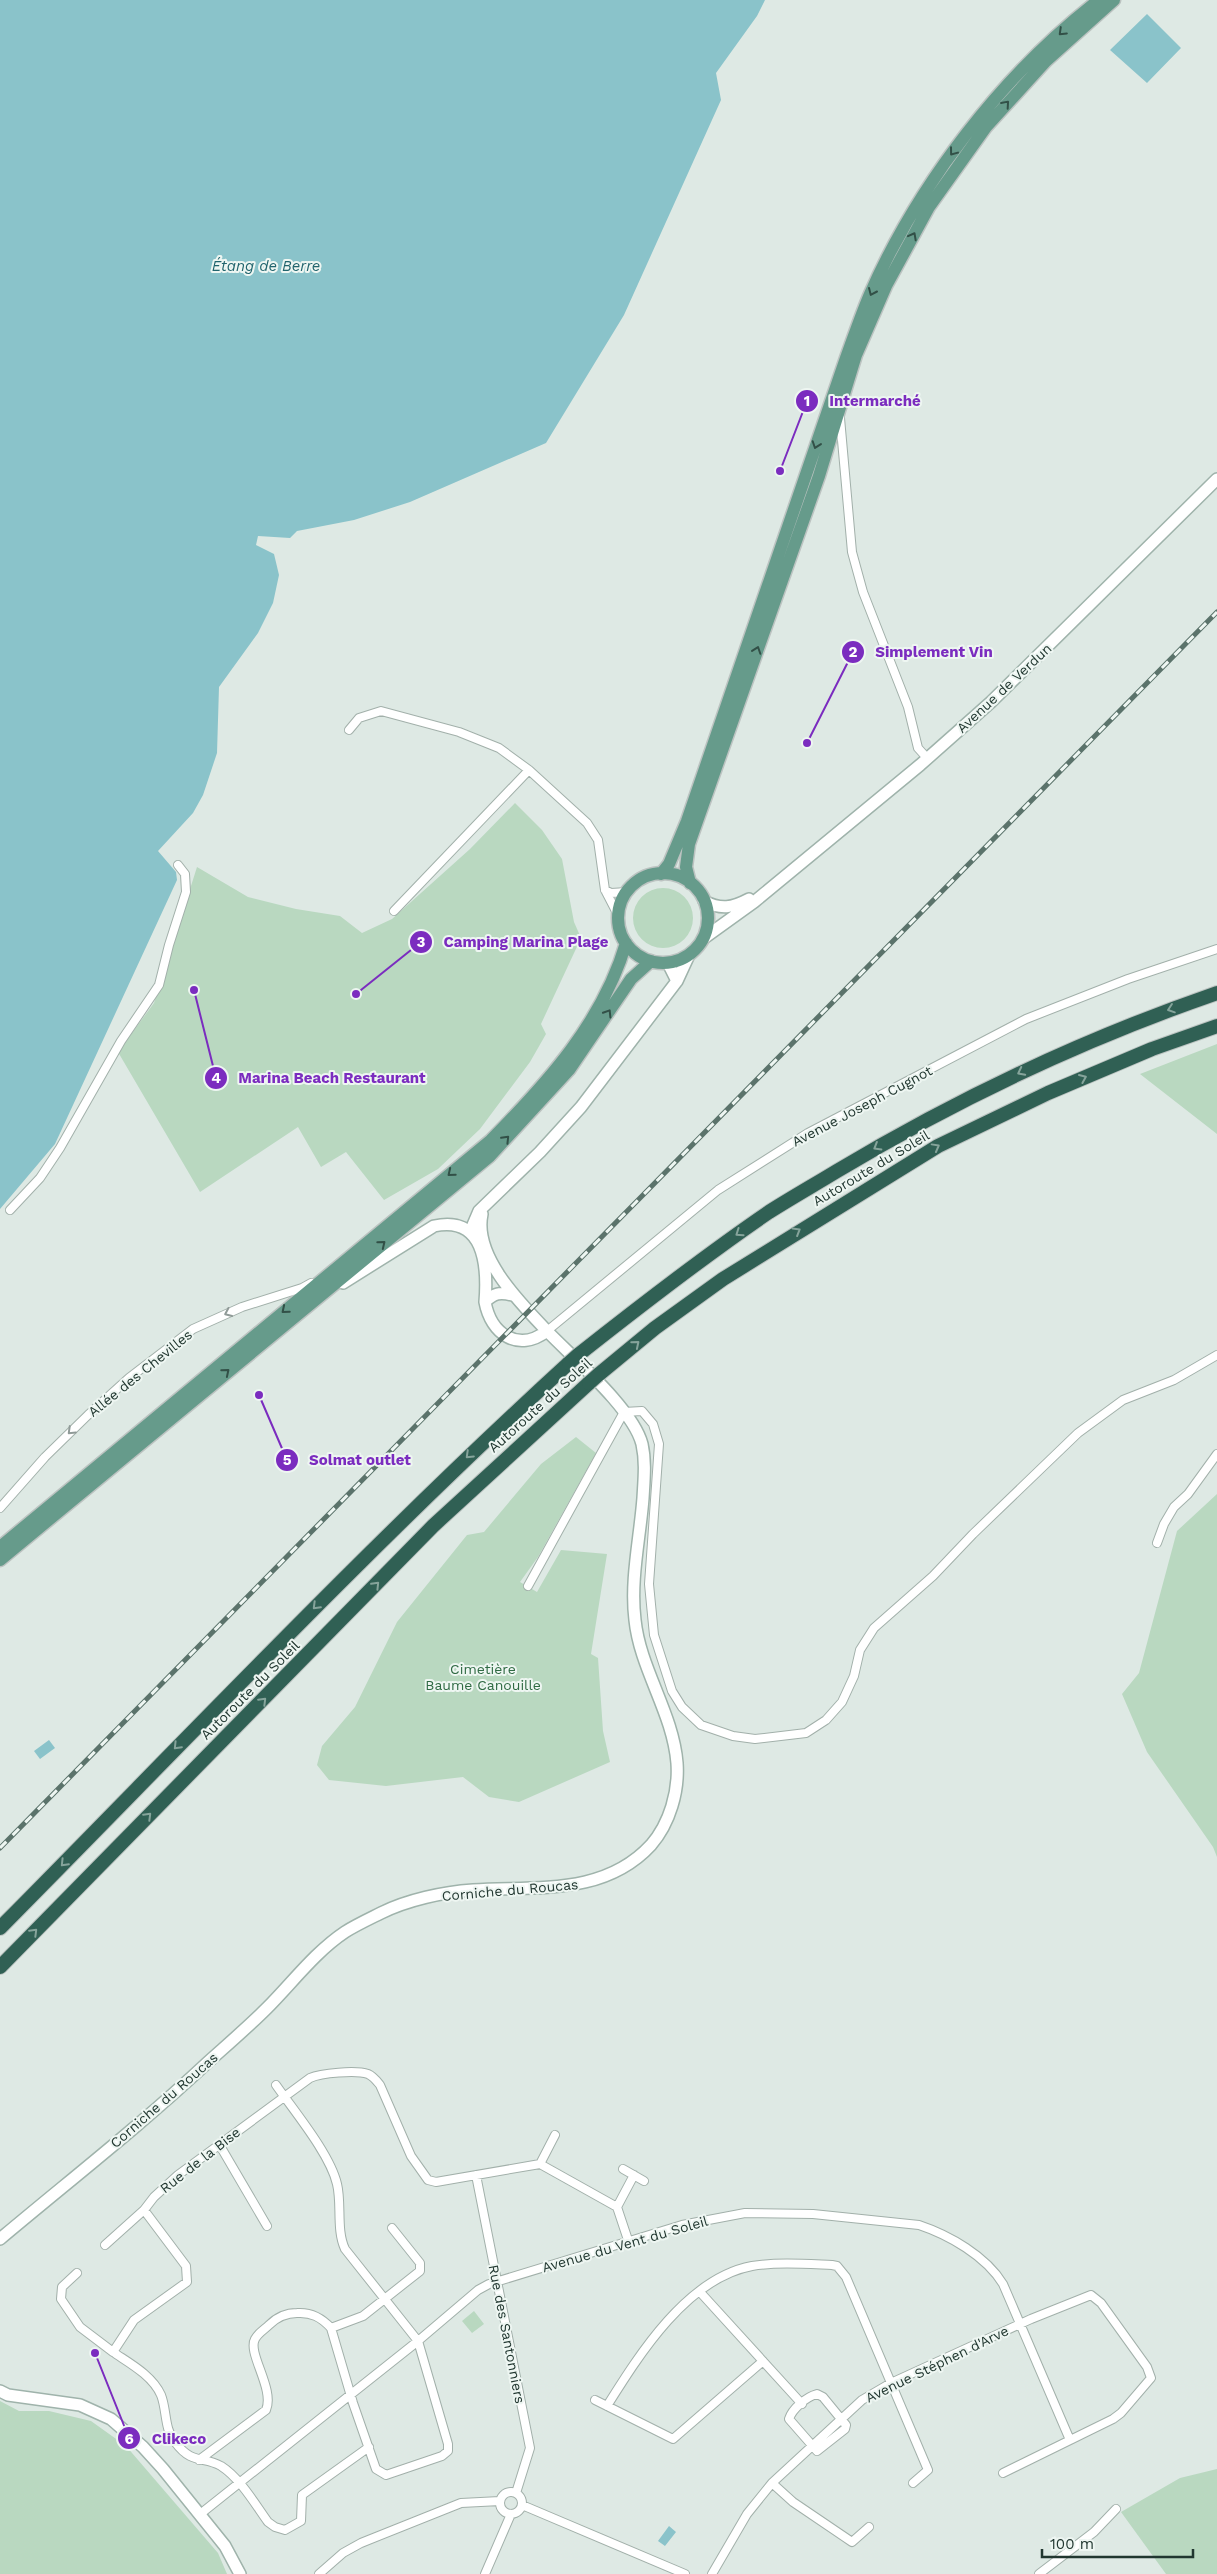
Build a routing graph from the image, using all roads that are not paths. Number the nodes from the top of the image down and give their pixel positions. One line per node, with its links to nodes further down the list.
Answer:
1 (1099, 0): 9 (main road, one-way to 9)
2 (1114, 0): 3 (main road, one-way to 2)
3 (839, 408): 6 (street); 11 (main road, one-way to 3)
4 (1217, 479): 6 (main road, Avenue de Verdun)
5 (349, 730): 7 (street)
6 (928, 759): 10 (main road, Avenue de Verdun)
7 (529, 770): 12 (street); 15 (street)
8 (178, 865): 27 (street)
9 (662, 874): 11 (main road); 13 (main road)
10 (776, 882): 14 (main road); 17 (main road)
11 (690, 883): 14 (main road)
12 (605, 890): 13 (street); 16 (street)
13 (627, 892): 16 (main road)
14 (704, 901): 17 (main road)
15 (394, 911)
16 (618, 915): 18 (main road)
17 (704, 938): 20 (main road)
18 (626, 943): 21 (main road); 29 (main road, one-way to 29)
19 (1217, 949): 33 (street, Avenue Joseph Cugnot)
20 (689, 955): 22 (main road); 23 (main road)
21 (651, 961): 22 (main road); 32 (main road, one-way to 21)
22 (668, 963): 23 (main road)
23 (677, 981): 26 (main road)
24 (1217, 993): 42 (highway, Autoroute du Soleil, one-way to 42)
25 (1217, 1026): 43 (highway, Autoroute du Soleil, one-way to 25)
26 (484, 1205): 28 (main road); 30 (main road, Corniche du Roucas)
27 (10, 1210)
28 (473, 1235): 31 (main road); 32 (main road)
29 (336, 1268): 37 (street, Allée des Chevilles, one-way to 37); 39 (main road, one-way to 39)
30 (512, 1296): 31 (main road); 33 (main road, Corniche du Roucas)
31 (485, 1302): 33 (main road)
32 (303, 1308): 40 (main road, one-way to 32)
33 (546, 1331): 35 (main road, Corniche du Roucas)
34 (1217, 1355): 35 (street)
35 (624, 1412): 41 (street); 57 (main road, Corniche du Roucas)
36 (1217, 1454): 38 (street)
37 (0, 1508)
38 (1157, 1542)
39 (0, 1547)
40 (0, 1560)
41 (528, 1586)
42 (0, 1928)
43 (0, 1967)
44 (276, 2086): 45 (street)
45 (284, 2096): 47 (street, Rue de la Bise); 50 (street, Rue de la Bise); 63 (street)
46 (555, 2135): 48 (street)
47 (219, 2144): 54 (street, Rue de la Bise); 55 (street)
48 (540, 2164): 50 (street); 53 (street)
49 (623, 2169): 51 (street)
50 (476, 2175): 61 (street, Rue des Santonniers)
51 (634, 2175): 52 (street); 53 (street)
52 (644, 2181)
53 (617, 2207): 58 (street)
54 (144, 2210): 59 (street, Rue de la Bise); 67 (street)
55 (267, 2226)
56 (392, 2228): 63 (street)
57 (0, 2239)
58 (628, 2240): 61 (street, Avenue du Vent du Soleil); 64 (street, Avenue du Vent du Soleil)
59 (105, 2246)
60 (77, 2273): 67 (street)
61 (496, 2282): 66 (street, Avenue du Vent du Soleil); 86 (street, Rue des Santonniers)
62 (700, 2292): 68 (street); 69 (street); 74 (street)
63 (384, 2299): 65 (street); 66 (street)
64 (1019, 2325): 69 (street, Avenue Stéphen d'Arve); 76 (street, Avenue du Vent du Soleil); 76 (street, Avenue Stéphen d'Arve)
65 (331, 2328): 71 (street); 79 (street)
66 (418, 2341): 71 (street, Avenue du Vent du Soleil); 78 (street)
67 (113, 2352): 79 (street)
68 (763, 2361): 73 (street); 74 (street)
69 (891, 2383): 75 (street, Avenue Stéphen d'Arve); 80 (street)
70 (0, 2391): 91 (main road)
71 (350, 2394): 78 (street); 85 (street, Avenue du Vent du Soleil)
72 (595, 2400): 74 (street)
73 (802, 2404): 75 (street); 77 (street)
74 (607, 2406)
75 (841, 2418): 77 (street)
76 (1070, 2440): 81 (street)
77 (810, 2445): 83 (street)
78 (369, 2447): 85 (street)
79 (199, 2460): 85 (street)
80 (928, 2470): 82 (street); 84 (street)
81 (1003, 2473)
82 (936, 2474)
83 (772, 2483): 92 (street); 98 (street)
84 (913, 2483)
85 (238, 2484): 91 (street, Avenue du Vent du Soleil)
86 (516, 2493): 87 (street); 88 (street)
87 (500, 2501): 90 (street); 93 (street)
88 (522, 2505): 90 (street); 97 (street)
89 (1116, 2509): 99 (street)
90 (511, 2514): 96 (street)
91 (198, 2515): 94 (main road)
92 (869, 2527)
93 (328, 2570): 95 (street)
94 (240, 2574)
95 (319, 2574)
96 (485, 2574)
97 (685, 2574)
98 (712, 2574)
99 (1039, 2574)

